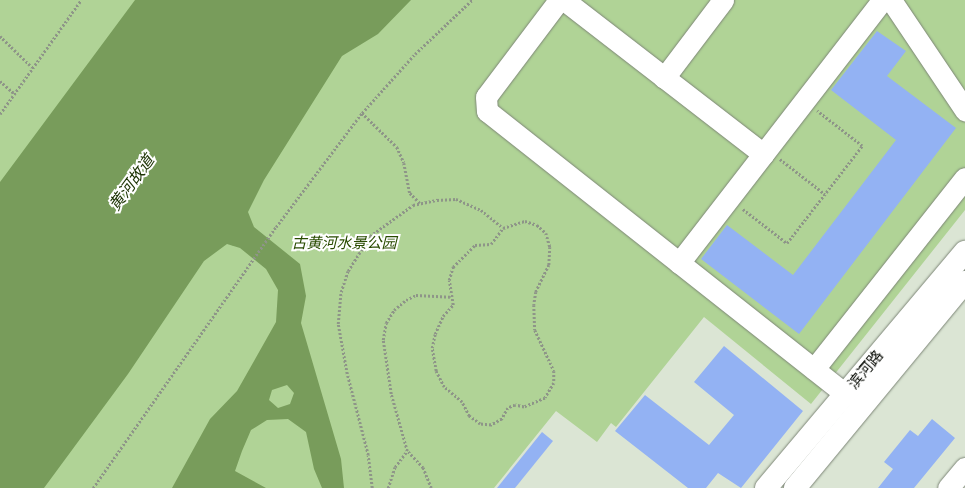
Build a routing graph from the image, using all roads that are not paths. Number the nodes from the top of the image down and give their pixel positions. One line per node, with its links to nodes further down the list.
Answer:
1 (559, 0): 11 (lane)
2 (564, 0): 6 (lane)
3 (724, 0): 6 (lane)
4 (882, 0): 8 (lane)
5 (891, 0): 7 (lane)
6 (664, 78): 8 (lane)
7 (965, 110)
8 (765, 151): 11 (lane)
9 (965, 178): 15 (lane)
10 (965, 252): 16 (main road, 滨河路)
11 (679, 263): 15 (lane)
12 (965, 282): 14 (main road, 滨河路)
13 (965, 288): 14 (main road)
14 (925, 330): 19 (main road, 滨河路)
15 (814, 369): 16 (lane)
16 (845, 394): 18 (main road, 滨河路)
17 (965, 468): 20 (lane)
18 (766, 488)
19 (795, 488)
20 (948, 488)

